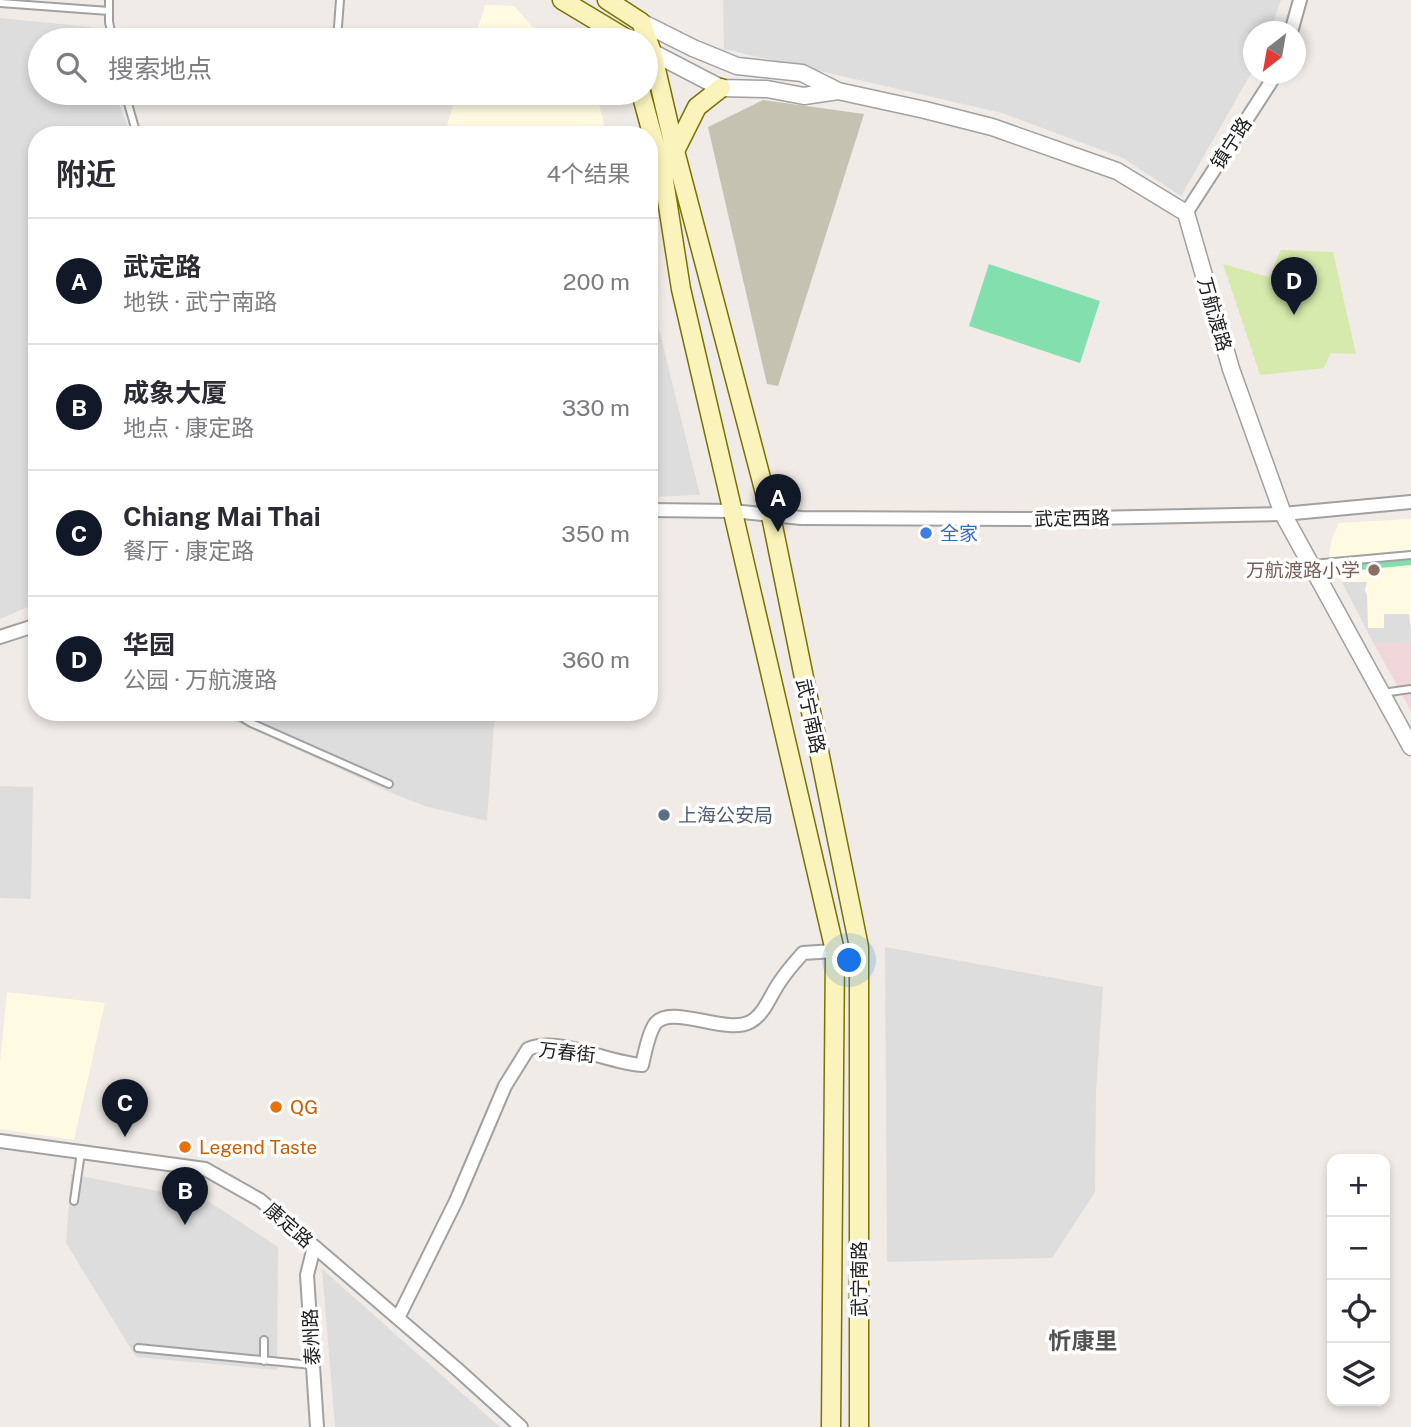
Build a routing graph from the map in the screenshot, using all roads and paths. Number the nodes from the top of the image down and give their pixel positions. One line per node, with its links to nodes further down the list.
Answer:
1 (109, 0): 7 (lane)
2 (340, 0): 11 (lane)
3 (562, 0): 12 (main road)
4 (1300, 0): 8 (street)
5 (0, 3): 7 (lane)
6 (614, 4): 9 (main road); 13 (main road)
7 (109, 11): 10 (lane)
8 (1294, 21)
9 (641, 22): 14 (main road, 武宁南路); 15 (street)
10 (110, 28)
11 (338, 28)
12 (608, 28)
13 (623, 28)
14 (643, 28)
15 (653, 28)
16 (658, 30): 21 (street)
17 (658, 56): 20 (street)
18 (1270, 84): 28 (street, 镇宁路)
19 (658, 86): 26 (main road, 武宁南路)
20 (721, 88): 21 (street); 26 (main road)
21 (838, 91): 28 (street)
22 (128, 105): 24 (lane)
23 (644, 105): 25 (main road, 武宁南路)
24 (134, 126)
25 (650, 126)
26 (675, 151): 33 (main road, 武宁南路)
27 (658, 156): 31 (main road, 武宁南路)
28 (1186, 213): 32 (street, 万航渡路)
29 (1411, 502): 32 (street, 武定西路)
30 (658, 510): 31 (street, 武定西路)
31 (733, 511): 33 (street, 武定西路); 43 (main road, 武宁南路)
32 (1283, 514): 33 (street, 武定西路); 35 (street, 万航渡路)
33 (771, 516): 56 (main road, 武宁南路)
34 (1411, 555): 35 (lane)
35 (1310, 564): 39 (street, 万航渡路)
36 (28, 628): 37 (street)
37 (0, 638)
38 (1411, 689): 39 (lane)
39 (1380, 693): 41 (street, 万航渡路)
40 (248, 721): 42 (lane)
41 (1411, 747)
42 (389, 784)
43 (835, 951): 48 (street, 万春街); 55 (main road, 武宁南路)
44 (0, 1141): 45 (street, 康定路)
45 (81, 1152): 46 (lane); 47 (street, 康定路)
46 (74, 1201)
47 (314, 1247): 48 (street, 康定路); 52 (street, 泰州路)
48 (398, 1318): 54 (street, 康定路)
49 (264, 1340): 51 (lane)
50 (138, 1348): 51 (lane)
51 (264, 1361): 52 (lane)
52 (312, 1365): 53 (street, 泰州路)
53 (317, 1427)
54 (521, 1427)
55 (831, 1427)
56 (859, 1427)

